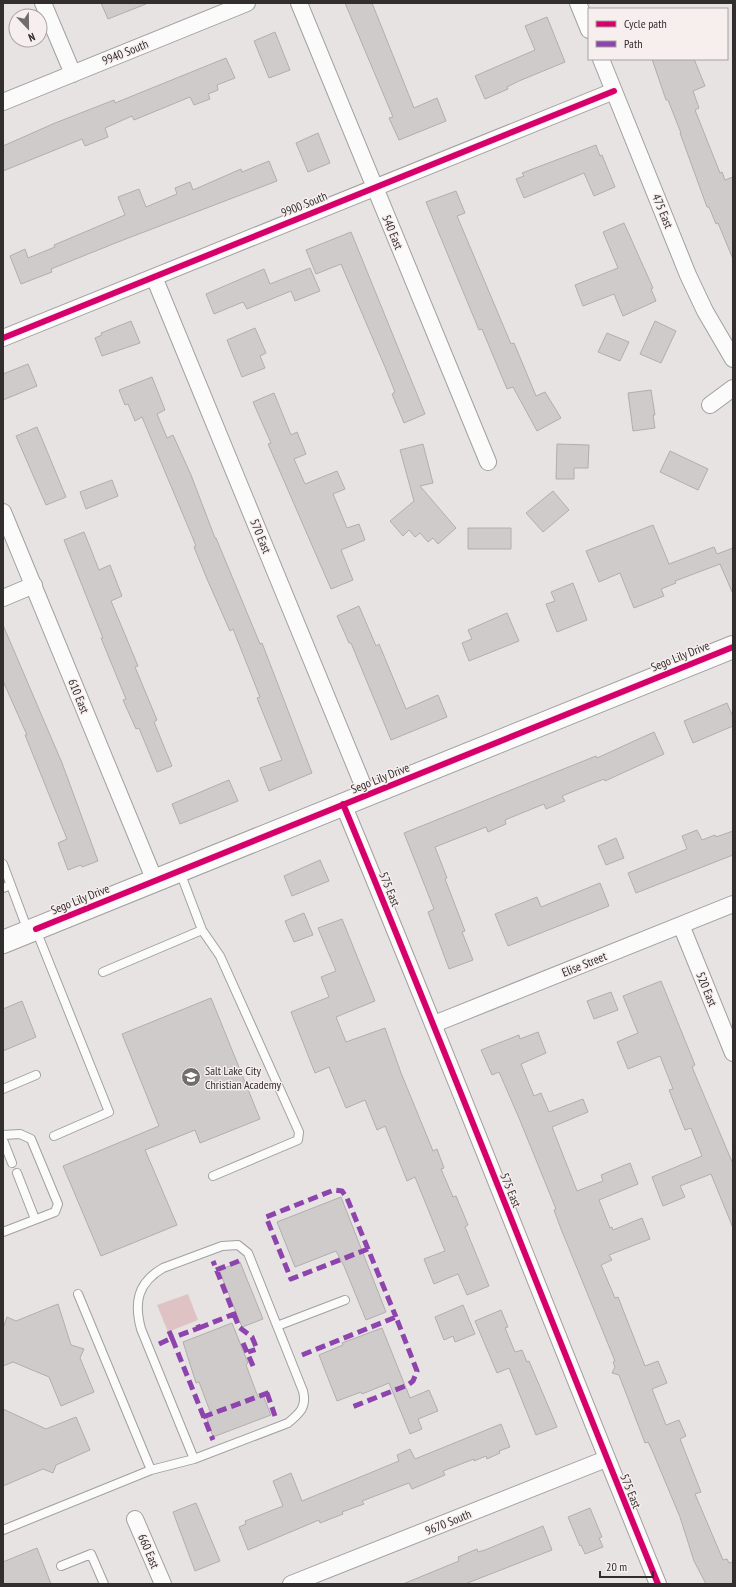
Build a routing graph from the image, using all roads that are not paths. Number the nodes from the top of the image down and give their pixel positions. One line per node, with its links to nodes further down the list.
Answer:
1 (44, 3): 7 (street)
2 (247, 3): 7 (street, 9940 South)
3 (298, 3): 10 (street, 540 East)
4 (578, 3): 5 (street)
5 (588, 28)
6 (601, 60): 8 (street, 475 East)
7 (73, 74): 9 (street, 9940 South)
8 (614, 91): 10 (street, 9900 South); 13 (street, 475 East)
9 (3, 102)
10 (375, 188): 11 (street, 9900 South); 16 (street, 540 East)
11 (154, 277): 12 (street, 9900 South); 21 (street, 570 East)
12 (3, 338)
13 (733, 359)
14 (733, 388): 15 (street)
15 (710, 405)
16 (488, 462)
17 (3, 512): 18 (street, 610 East)
18 (34, 585): 19 (street); 25 (street, 610 East)
19 (3, 598)
20 (733, 647): 21 (main road, Sego Lily Drive)
21 (367, 795): 22 (main road, Sego Lily Drive)
22 (344, 804): 24 (main road, Sego Lily Drive); 34 (street, 575 East)
23 (3, 864): 26 (lane)
24 (179, 871): 25 (main road, Sego Lily Drive); 31 (lane)
25 (155, 881): 30 (main road, Sego Lily Drive)
26 (11, 885): 27 (lane); 30 (lane)
27 (3, 888)
28 (733, 904): 29 (street, Elise Street)
29 (681, 925): 34 (street, Elise Street); 35 (street, 520 East)
30 (32, 930): 32 (main road, Sego Lily Drive); 39 (lane)
31 (202, 930): 33 (lane); 43 (lane)
32 (3, 942)
33 (103, 972)
34 (434, 1024): 50 (street, 575 East)
35 (733, 1053)
36 (36, 1075): 37 (lane)
37 (3, 1089)
38 (3, 1135): 44 (lane)
39 (54, 1136)
40 (3, 1140): 41 (lane)
41 (12, 1163)
42 (16, 1173): 44 (lane)
43 (213, 1176)
44 (35, 1219): 45 (lane)
45 (3, 1232)
46 (78, 1294): 51 (lane)
47 (345, 1300): 48 (lane)
48 (277, 1326): 49 (lane); 49 (lane)
49 (194, 1459): 51 (lane)
50 (606, 1459): 57 (street, 9670 South); 58 (street, 575 East)
51 (151, 1470): 53 (lane)
52 (135, 1519): 56 (street, 660 East)
53 (3, 1530)
54 (61, 1566): 55 (lane)
55 (104, 1584)
56 (163, 1584)
57 (291, 1584)
58 (658, 1584)

